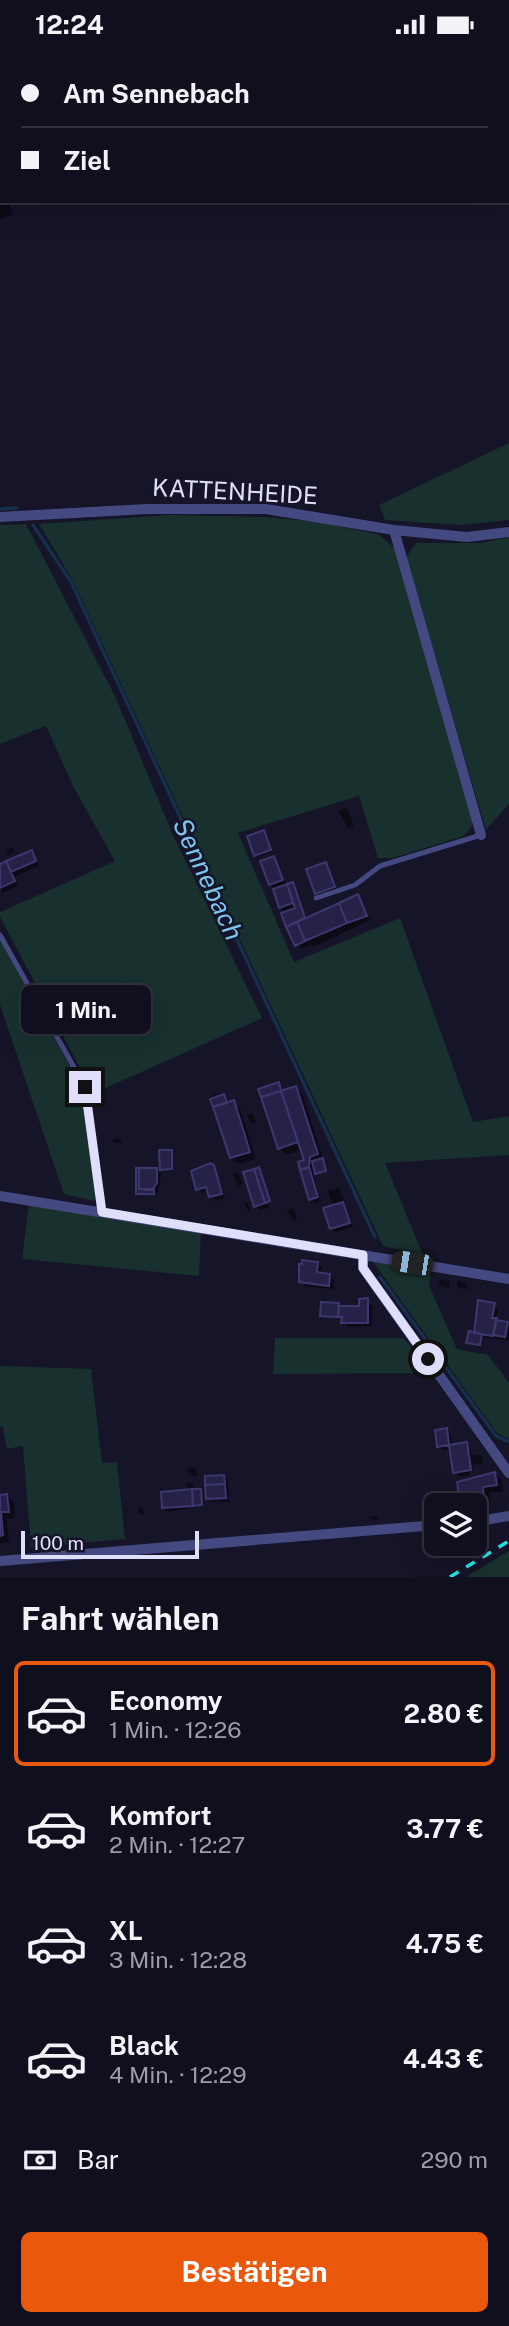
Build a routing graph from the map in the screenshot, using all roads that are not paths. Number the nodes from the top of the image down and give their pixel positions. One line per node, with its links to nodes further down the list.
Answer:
1 (0, 517): 2 (street, KATTENHEIDE)
2 (394, 530): 3 (street, KATTENHEIDE); 4 (street)
3 (509, 532)
4 (481, 835): 5 (lane)
5 (316, 898)
6 (0, 935): 8 (lane)
7 (0, 1196): 8 (street)
8 (102, 1212): 9 (street)
9 (363, 1255): 10 (street); 11 (street)
10 (509, 1279)
11 (509, 1473)
12 (509, 1516): 13 (street)
13 (487, 1520)
14 (424, 1526): 15 (street)
15 (0, 1562)

